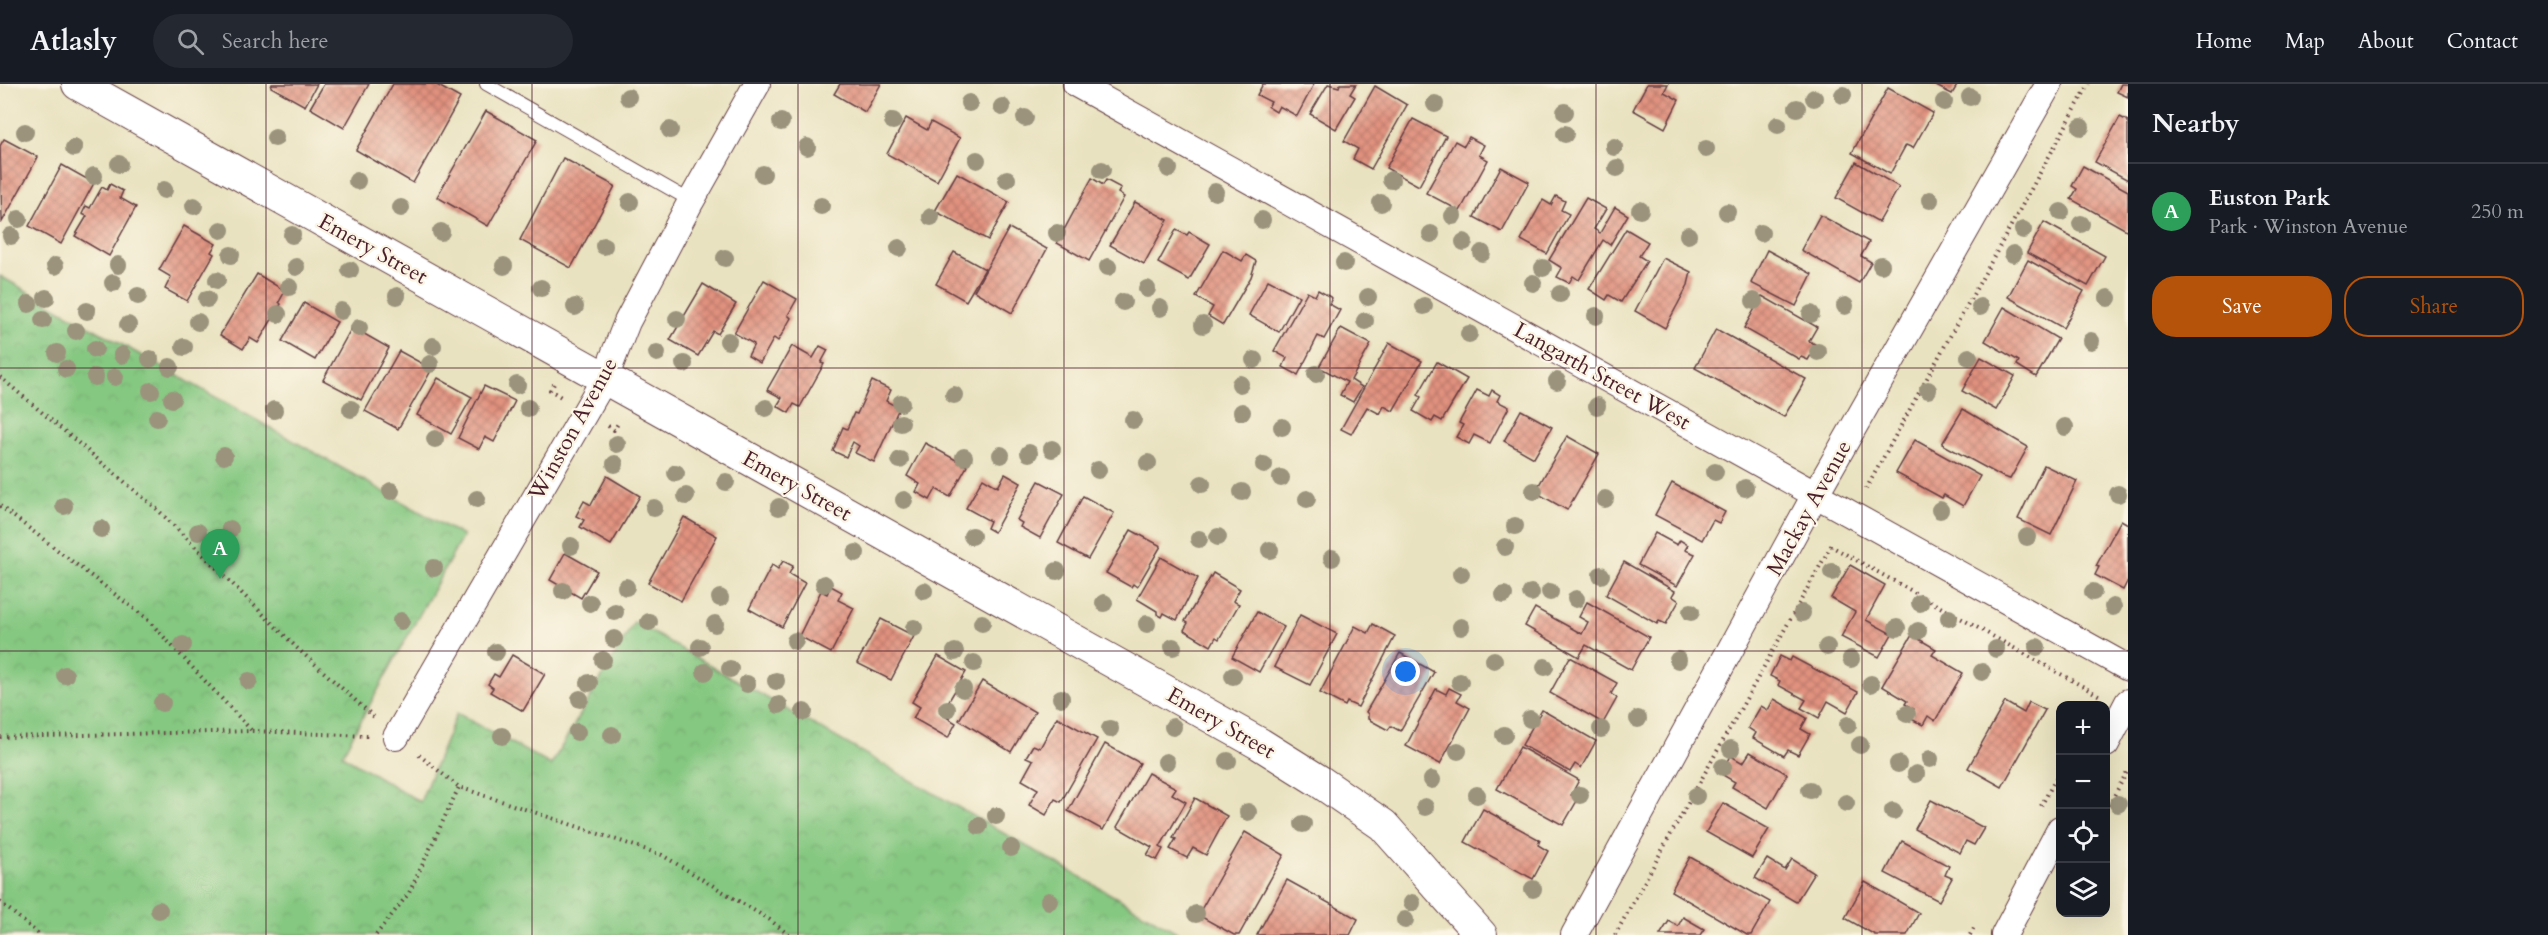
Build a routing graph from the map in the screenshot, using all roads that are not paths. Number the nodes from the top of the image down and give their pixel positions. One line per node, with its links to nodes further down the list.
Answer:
1 (78, 84): 7 (street, Emery Street)
2 (486, 84): 6 (lane)
3 (757, 84): 6 (street, Winston Avenue)
4 (1076, 84): 8 (street, Langarth Street West)
5 (2049, 84): 8 (street, Mackay Avenue)
6 (691, 201): 7 (street, Winston Avenue)
7 (605, 378): 12 (street, Winston Avenue); 14 (street, Emery Street)
8 (1815, 495): 9 (street, Langarth Street West); 15 (street, Mackay Avenue)
9 (2128, 668)
10 (2128, 702): 11 (street)
11 (2110, 736)
12 (396, 737)
13 (2056, 838): 16 (street)
14 (1481, 935)
15 (1574, 935)
16 (2004, 935)

